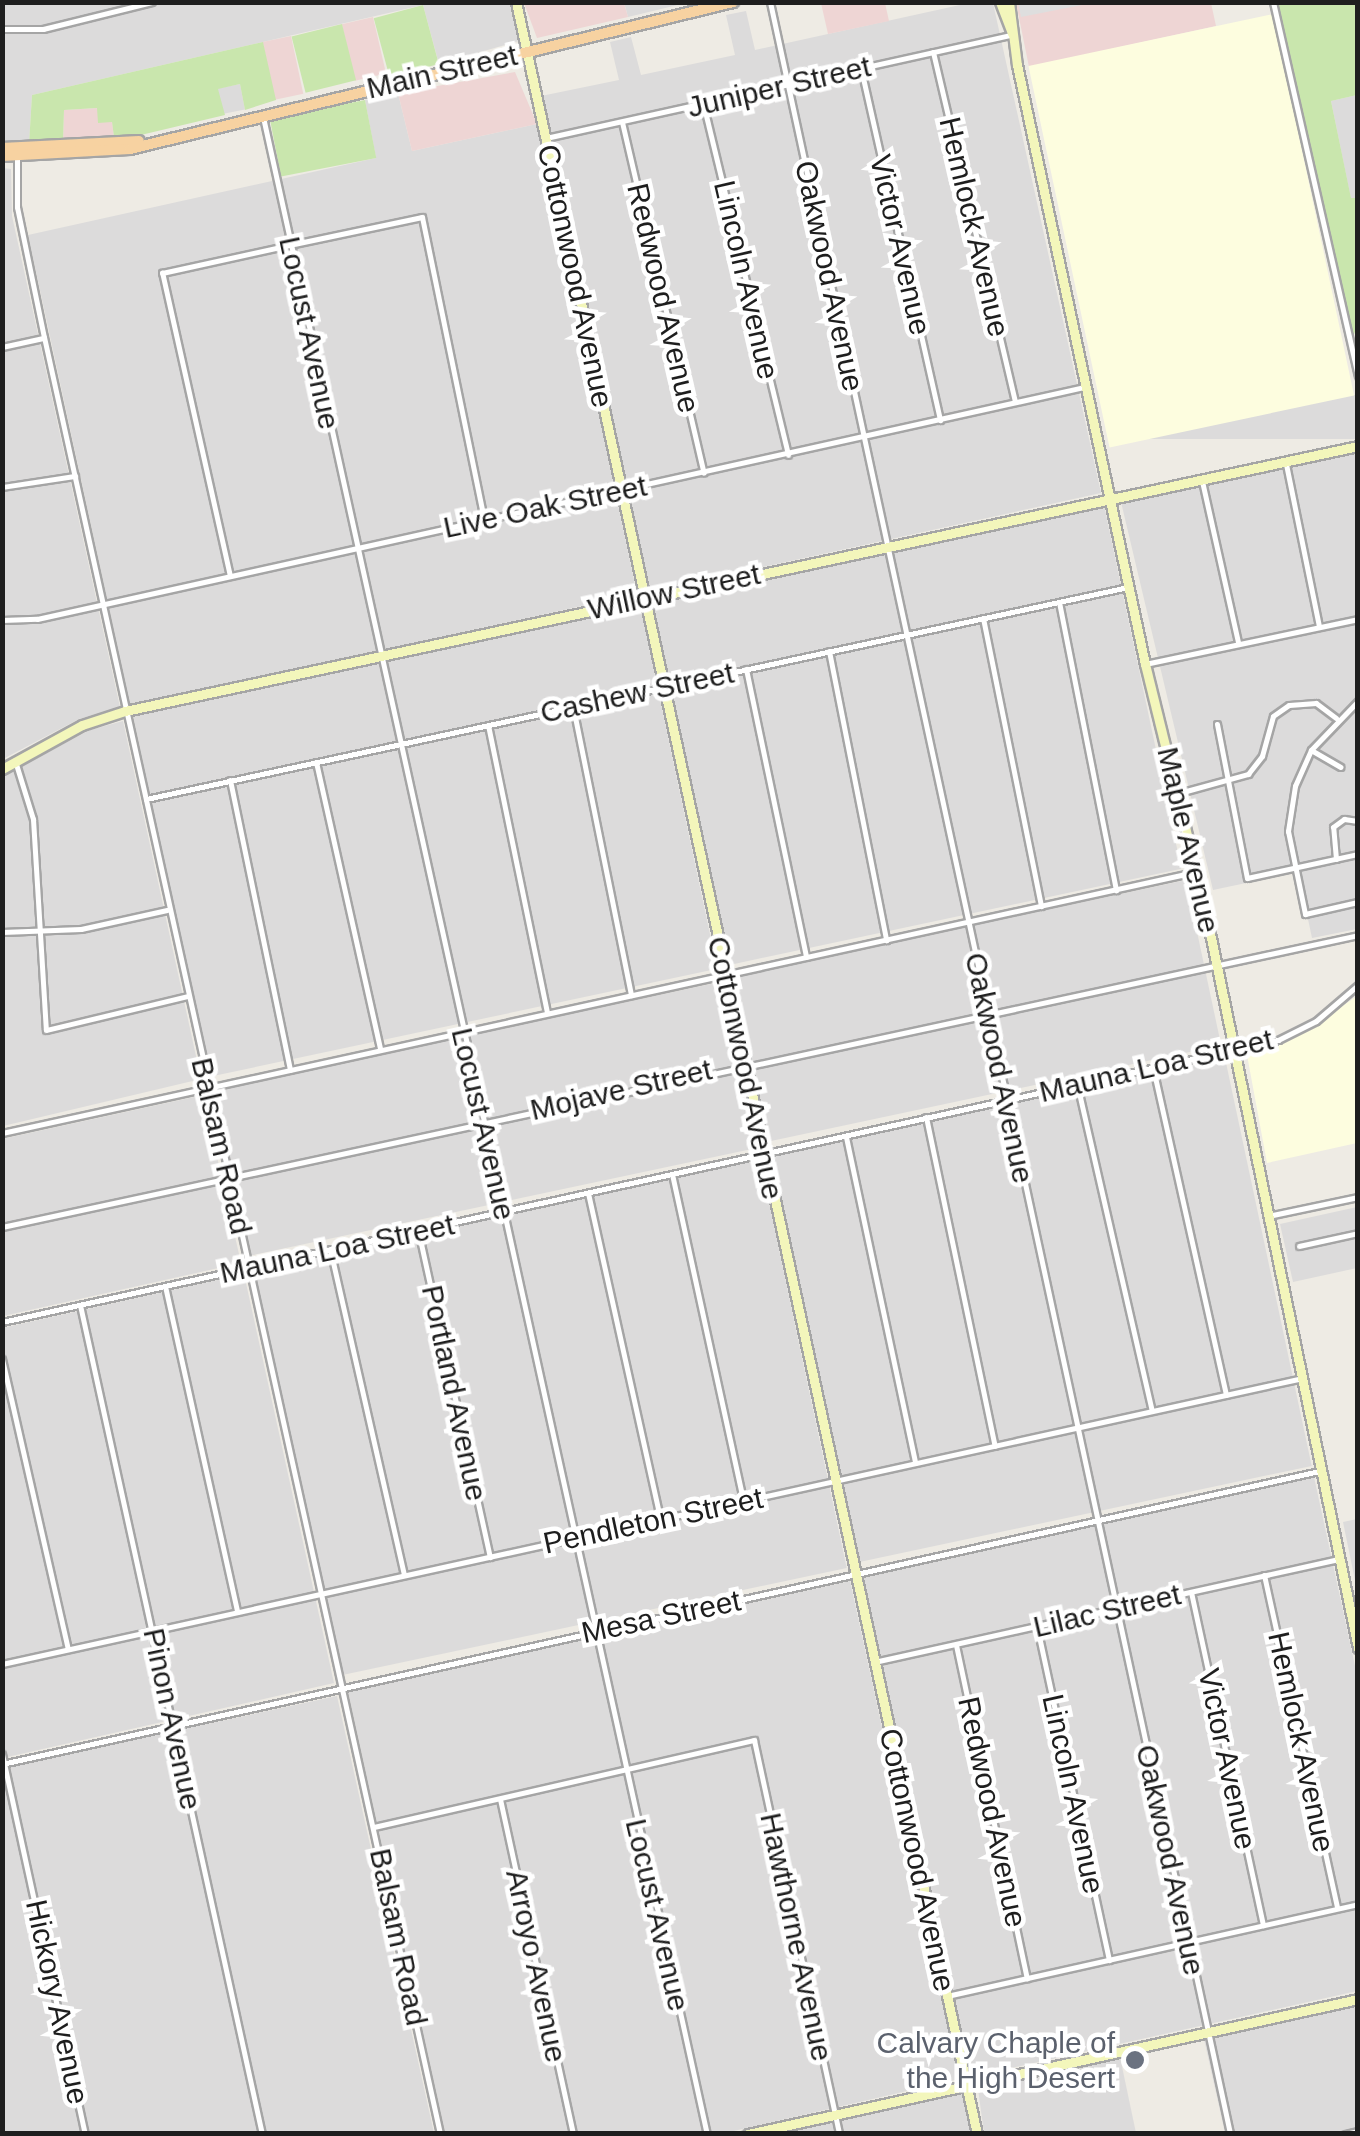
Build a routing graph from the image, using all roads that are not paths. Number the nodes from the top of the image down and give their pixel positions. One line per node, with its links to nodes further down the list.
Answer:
1 (152, 2): 8 (street)
2 (516, 2): 10 (street, Cottonwood Avenue)
3 (734, 2): 10 (main road, Main Street)
4 (770, 2): 13 (street, Oakwood Avenue)
5 (1000, 2): 9 (street, Maple Avenue)
6 (1009, 2): 9 (street, Maple Avenue)
7 (1273, 2): 26 (street)
8 (2, 29)
9 (1012, 34): 11 (street, Juniper Street); 27 (street, Maple Avenue)
10 (528, 52): 15 (main road, Main Street); 17 (street, Cottonwood Avenue)
11 (933, 52): 12 (street, Juniper Street); 28 (street, Hemlock Avenue)
12 (861, 69): 13 (street, Juniper Street); 29 (street, Victor Avenue)
13 (788, 86): 14 (street, Juniper Street); 30 (street, Oakwood Avenue)
14 (703, 104): 16 (street, Juniper Street); 32 (street, Lincoln Avenue)
15 (262, 114): 18 (main road, Main Street); 23 (street, Locust Avenue)
16 (622, 122): 17 (street, Juniper Street); 34 (street, Redwood Avenue)
17 (546, 138): 38 (street, Cottonwood Avenue)
18 (150, 141): 20 (main road, Main Street); 22 (main road, Main Street)
19 (2, 148): 20 (main road, Main Street)
20 (67, 149): 22 (main road)
21 (2, 156): 22 (main road, Main Street)
22 (16, 157): 24 (street, Balsam Road)
23 (289, 245): 40 (street); 42 (street, Locust Avenue); 43 (street)
24 (44, 338): 25 (street); 35 (street, Balsam Road)
25 (2, 347)
26 (1357, 369)
27 (1085, 387): 28 (street, Live Oak Street); 39 (street, Maple Avenue)
28 (1015, 402): 29 (street, Live Oak Street)
29 (940, 420): 30 (street, Live Oak Street)
30 (863, 438): 32 (street, Live Oak Street); 41 (street, Oakwood Avenue)
31 (1358, 446): 33 (street, Willow Street)
32 (788, 456): 34 (street, Live Oak Street)
33 (1286, 461): 36 (street, Willow Street); 51 (street)
34 (704, 474): 38 (street, Live Oak Street)
35 (75, 476): 37 (street); 47 (street, Balsam Road)
36 (1202, 478): 39 (street, Willow Street); 53 (street)
37 (2, 488)
38 (620, 490): 40 (street, Live Oak Street); 45 (street, Cottonwood Avenue)
39 (1110, 498): 41 (street, Willow Street); 44 (street, Maple Avenue)
40 (484, 520): 42 (street, Live Oak Street)
41 (886, 546): 45 (street, Willow Street); 52 (street, Oakwood Avenue)
42 (357, 548): 43 (street, Live Oak Street); 55 (street, Locust Avenue)
43 (230, 576): 47 (street, Live Oak Street)
44 (1128, 587): 46 (street, Cashew Street); 56 (street, Maple Avenue)
45 (644, 598): 55 (street, Willow Street); 58 (street, Cottonwood Avenue)
46 (1059, 602): 48 (street, Cashew Street); 80 (street)
47 (104, 604): 50 (street, Live Oak Street); 61 (street, Balsam Road)
48 (984, 618): 52 (street, Cashew Street); 82 (street)
49 (1358, 619): 51 (street)
50 (2, 620)
51 (1319, 626): 53 (street)
52 (905, 635): 54 (street, Cashew Street); 84 (street, Oakwood Avenue)
53 (1238, 642): 56 (street)
54 (829, 651): 57 (street, Cashew Street); 88 (street)
55 (380, 656): 61 (street, Willow Street); 65 (street, Locust Avenue)
56 (1145, 664): 73 (street, Maple Avenue)
57 (746, 669): 58 (street, Cashew Street); 89 (street)
58 (663, 687): 60 (street, Cashew Street); 91 (street, Cottonwood Avenue)
59 (1358, 701): 62 (street)
60 (573, 706): 64 (street, Cashew Street); 93 (street)
61 (125, 711): 68 (street, Willow Street); 74 (street, Balsam Road)
62 (1336, 718): 66 (street); 72 (street)
63 (1216, 724): 72 (street)
64 (488, 725): 65 (street, Cashew Street); 96 (street)
65 (398, 744): 67 (street, Cashew Street); 97 (street, Locust Avenue)
66 (1311, 750): 69 (street); 78 (street)
67 (316, 762): 71 (street, Cashew Street); 98 (street)
68 (16, 764): 70 (street, Willow Street); 85 (street)
69 (1341, 767)
70 (2, 769)
71 (230, 780): 74 (street, Cashew Street); 102 (street)
72 (1227, 783): 73 (street); 78 (street)
73 (1179, 793): 79 (street, Maple Avenue)
74 (146, 798): 83 (street, Balsam Road)
75 (1358, 820): 77 (street)
76 (1358, 854): 77 (street)
77 (1336, 859): 78 (street)
78 (1295, 868): 81 (street)
79 (1195, 872): 80 (street); 90 (street, Maple Avenue)
80 (1116, 890): 82 (street)
81 (1358, 902)
82 (1041, 906): 84 (street)
83 (168, 910): 85 (street); 94 (street, Balsam Road)
84 (968, 922): 88 (street); 95 (street, Oakwood Avenue)
85 (40, 930): 86 (street); 94 (street)
86 (2, 932)
87 (1358, 935): 90 (street, Mojave Street)
88 (886, 940): 89 (street)
89 (806, 957): 91 (street)
90 (1216, 961): 95 (street, Mojave Street); 99 (street, Maple Avenue)
91 (725, 974): 93 (street); 100 (street, Cottonwood Avenue)
92 (1358, 985): 99 (street, Mauna Loa Street)
93 (631, 995): 96 (street)
94 (188, 996): 104 (street, Balsam Road)
95 (987, 1010): 100 (street, Mojave Street); 105 (street, Oakwood Avenue)
96 (547, 1014): 97 (street)
97 (462, 1032): 98 (street); 107 (street, Locust Avenue)
98 (380, 1049): 102 (street)
99 (1234, 1051): 101 (street, Mauna Loa Street); 116 (street, Maple Avenue)
100 (744, 1062): 107 (street, Mojave Street); 110 (street, Cottonwood Avenue)
101 (1153, 1068): 103 (street, Mauna Loa Street); 128 (street)
102 (290, 1070): 104 (street)
103 (1077, 1084): 105 (street, Mauna Loa Street); 129 (street)
104 (208, 1087): 108 (street); 112 (street, Balsam Road)
105 (1004, 1101): 106 (street, Mauna Loa Street); 130 (street, Oakwood Avenue)
106 (926, 1117): 109 (street, Mauna Loa Street); 131 (street)
107 (482, 1121): 112 (street, Mojave Street); 115 (street, Locust Avenue)
108 (2, 1133)
109 (846, 1137): 110 (street, Mauna Loa Street); 132 (street)
110 (763, 1153): 111 (street, Mauna Loa Street); 134 (street, Cottonwood Avenue)
111 (672, 1174): 113 (street, Mauna Loa Street); 135 (street)
112 (229, 1177): 117 (street, Mojave Street); 122 (street, Balsam Road)
113 (588, 1193): 115 (street, Mauna Loa Street); 136 (street)
114 (1358, 1197): 116 (street)
115 (504, 1213): 118 (street, Mauna Loa Street); 138 (street, Locust Avenue)
116 (1268, 1216): 127 (street, Maple Avenue)
117 (2, 1227)
118 (418, 1230): 121 (street, Mauna Loa Street); 139 (street, Portland Avenue)
119 (1358, 1233): 120 (street)
120 (1299, 1246)
121 (330, 1249): 122 (street, Mauna Loa Street); 143 (street)
122 (248, 1270): 123 (street, Mauna Loa Street); 145 (street, Balsam Road)
123 (165, 1286): 124 (street, Mauna Loa Street); 147 (street)
124 (80, 1305): 125 (street, Mauna Loa Street); 149 (street, Pinon Avenue)
125 (2, 1322)
126 (2, 1360): 153 (street)
127 (1303, 1378): 128 (street, Pendleton Street); 133 (street, Maple Avenue)
128 (1226, 1395): 129 (street, Pendleton Street)
129 (1152, 1411): 130 (street, Pendleton Street)
130 (1078, 1427): 131 (street, Pendleton Street); 137 (street, Oakwood Avenue)
131 (995, 1446): 132 (street, Pendleton Street)
132 (915, 1463): 134 (street, Pendleton Street)
133 (1319, 1471): 137 (street, Mesa Street); 140 (street, Maple Avenue)
134 (835, 1481): 135 (street, Pendleton Street); 141 (street, Cottonwood Avenue)
135 (743, 1501): 136 (street, Pendleton Street)
136 (660, 1519): 138 (street, Pendleton Street)
137 (1098, 1521): 141 (street, Mesa Street); 146 (street, Oakwood Avenue)
138 (575, 1538): 139 (street, Pendleton Street); 150 (street, Locust Avenue)
139 (490, 1556): 143 (street, Pendleton Street)
140 (1338, 1558): 142 (street, Lilac Street); 152 (street, Maple Avenue)
141 (856, 1574): 150 (street, Mesa Street); 154 (street, Cottonwood Avenue)
142 (1264, 1575): 144 (street, Lilac Street); 164 (street, Hemlock Avenue)
143 (404, 1576): 145 (street, Pendleton Street)
144 (1191, 1592): 146 (street, Lilac Street); 165 (street, Victor Avenue)
145 (321, 1594): 147 (street, Pendleton Street); 156 (street, Balsam Road)
146 (1116, 1610): 148 (street, Lilac Street); 166 (street, Oakwood Avenue)
147 (238, 1612): 149 (street, Pendleton Street)
148 (1037, 1627): 151 (street, Lilac Street); 167 (street, Lincoln Avenue)
149 (153, 1631): 153 (street, Pendleton Street); 157 (street, Pinon Avenue)
150 (595, 1632): 156 (street, Mesa Street); 160 (street, Locust Avenue)
151 (956, 1645): 154 (street, Lilac Street); 168 (street, Redwood Avenue)
152 (1358, 1648)
153 (68, 1650): 155 (street, Pendleton Street)
154 (874, 1662): 169 (street, Cottonwood Avenue)
155 (2, 1664)
156 (341, 1689): 157 (street, Mesa Street); 162 (street, Balsam Road)
157 (173, 1726): 159 (street, Mesa Street); 176 (street, Pinon Avenue)
158 (2, 1754): 159 (street, Hickory Avenue)
159 (4, 1763): 175 (street, Hickory Avenue)
160 (624, 1770): 161 (street); 173 (street, Hawthorne Avenue); 179 (street, Locust Avenue)
161 (500, 1799): 162 (street); 178 (street, Arroyo Avenue)
162 (374, 1827): 177 (street, Balsam Road)
163 (1358, 1904): 164 (street)
164 (1337, 1908): 165 (street)
165 (1263, 1925): 166 (street)
166 (1189, 1942): 167 (street); 171 (street, Oakwood Avenue)
167 (1108, 1960): 168 (street)
168 (1028, 1979): 169 (street)
169 (947, 1996): 172 (street, Cottonwood Avenue)
170 (1358, 1999): 171 (street)
171 (1207, 2032): 172 (street); 183 (street, Oakwood Avenue)
172 (966, 2085): 173 (street); 182 (street, Cottonwood Avenue)
173 (834, 2114): 180 (street); 181 (street, Hawthorne Avenue)
174 (1357, 2131): 184 (street)
175 (85, 2134)
176 (262, 2134)
177 (440, 2134)
178 (573, 2134)
179 (707, 2134)
180 (748, 2134)
181 (838, 2134)
182 (977, 2134)
183 (1230, 2134)
184 (1344, 2134)

